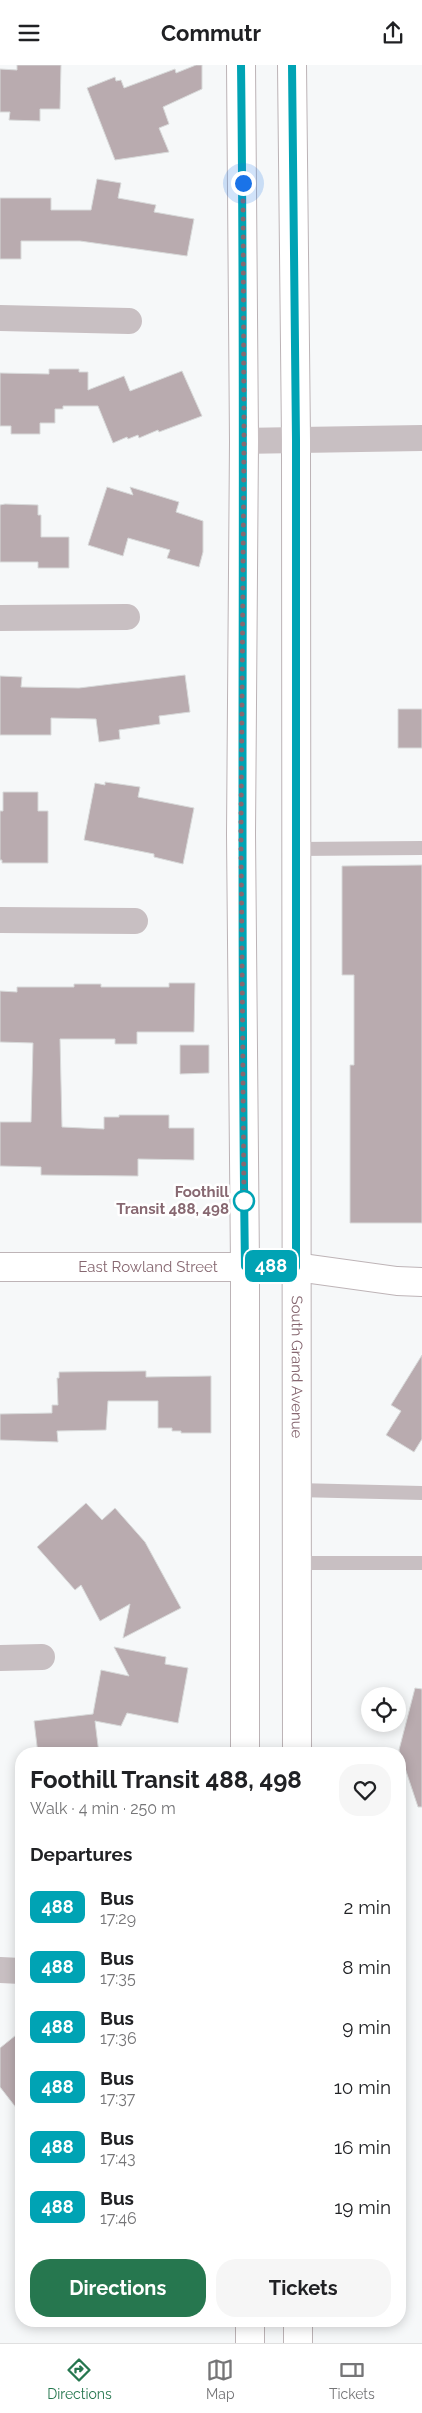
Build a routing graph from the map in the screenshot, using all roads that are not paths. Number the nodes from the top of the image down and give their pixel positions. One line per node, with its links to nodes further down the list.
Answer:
1 (241, 65): 7 (main road)
2 (292, 65): 6 (main road, South Grand Avenue)
3 (0, 318): 4 (street)
4 (129, 321)
5 (422, 439): 6 (street)
6 (296, 440): 7 (street); 11 (main road, South Grand Avenue)
7 (244, 441): 14 (main road)
8 (126, 617): 9 (street)
9 (0, 618)
10 (422, 848): 11 (lane)
11 (296, 849): 16 (main road, South Grand Avenue)
12 (0, 920): 13 (street)
13 (135, 921)
14 (245, 1266): 15 (main road, East Rowland Street); 16 (main road, East Rowland Street); 24 (main road)
15 (0, 1267)
16 (296, 1267): 17 (main road, East Rowland Street); 18 (main road, South Grand Avenue)
17 (422, 1282)
18 (296, 1490): 19 (lane); 20 (main road, South Grand Avenue)
19 (422, 1493)
20 (296, 1563): 21 (lane); 25 (main road, South Grand Avenue)
21 (422, 1563)
22 (42, 1657): 23 (street)
23 (0, 1658)
24 (245, 1747)
25 (297, 1747)
26 (0, 1970): 27 (street)
27 (15, 1971)
28 (250, 2327): 30 (main road)
29 (298, 2327): 31 (main road)
30 (250, 2343)
31 (298, 2343)

